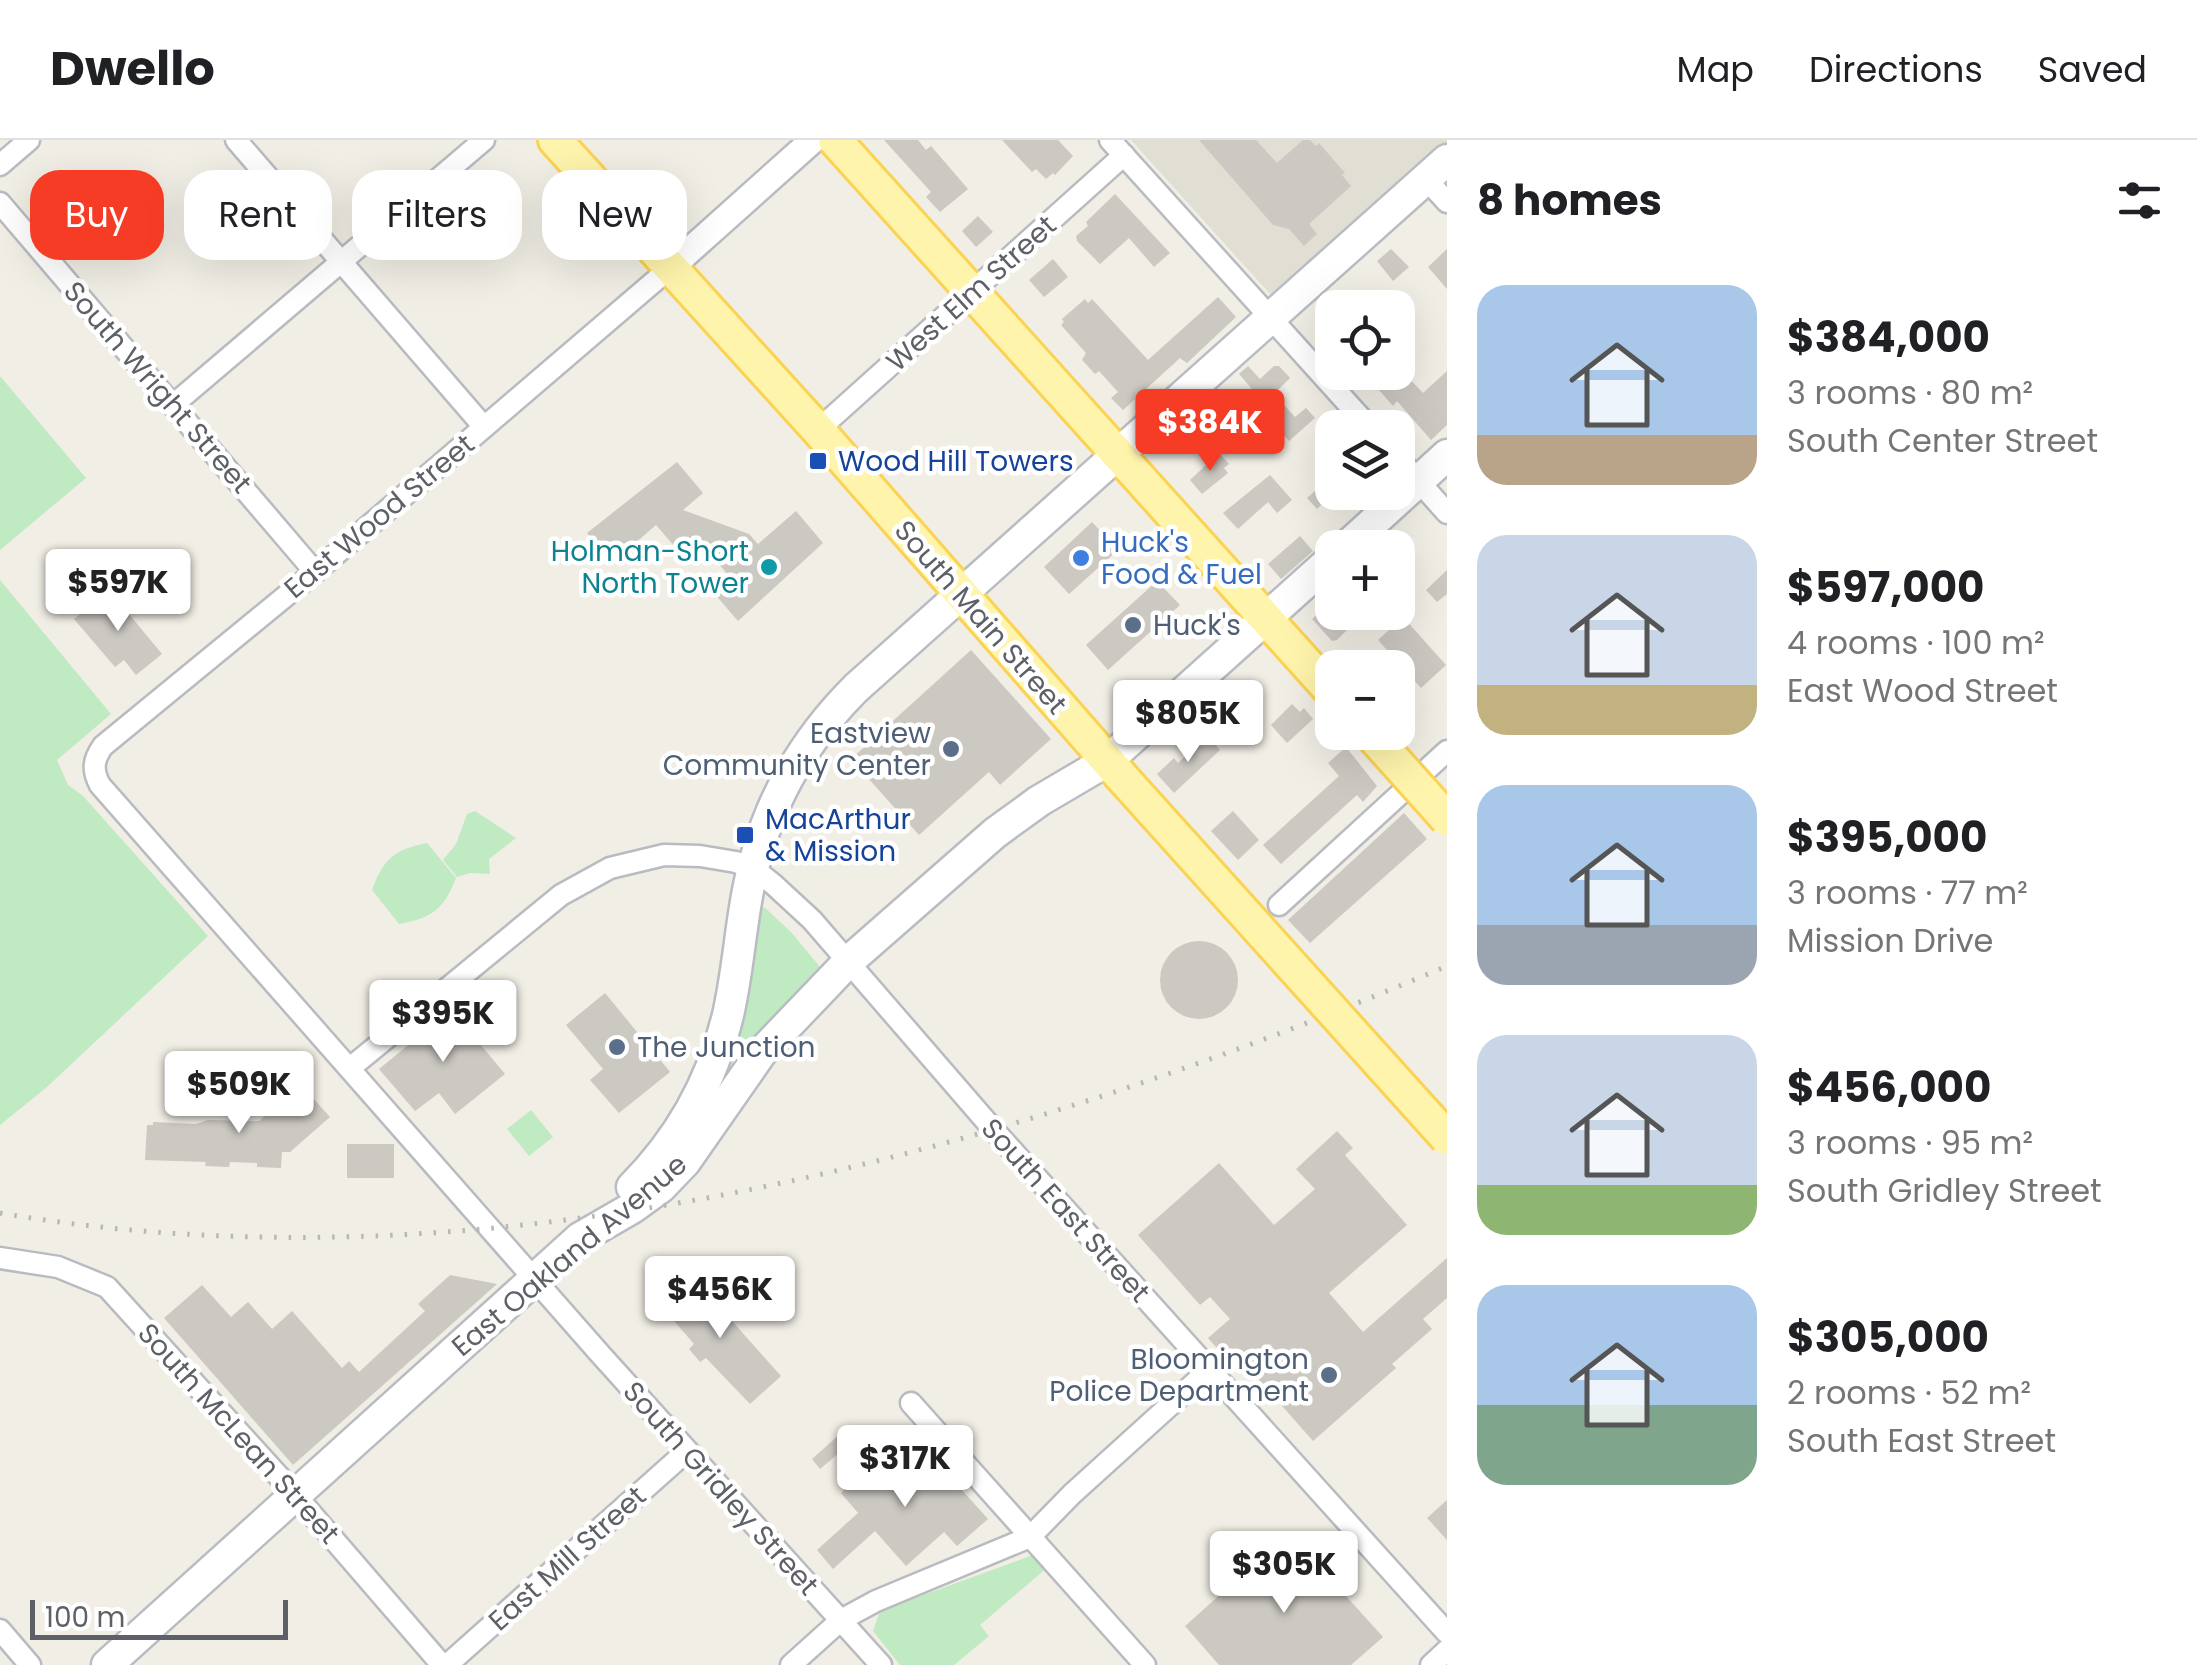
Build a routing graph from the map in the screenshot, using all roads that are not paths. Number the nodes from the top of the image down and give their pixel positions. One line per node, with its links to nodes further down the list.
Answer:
1 (29, 140): 8 (street)
2 (236, 140): 12 (street)
3 (484, 140): 12 (street)
4 (555, 140): 13 (main road, South Main Street)
5 (813, 140): 13 (street)
6 (835, 140): 14 (main road)
7 (1117, 148): 14 (street, West Elm Street); 15 (street)
8 (0, 165)
9 (1437, 170): 10 (street); 15 (main road)
10 (1447, 202)
11 (0, 204): 16 (street, South Wright Street)
12 (341, 262): 16 (street); 18 (street)
13 (670, 268): 18 (street, East Wood Street); 19 (main road, South Main Street)
14 (972, 292): 19 (street, West Elm Street); 21 (main road)
15 (1272, 318): 17 (street); 21 (main road)
16 (173, 405): 26 (street, South Wright Street)
17 (1354, 410)
18 (484, 427): 26 (street, East Wood Street)
19 (818, 430): 28 (main road, South Main Street)
20 (1447, 455): 23 (main road)
21 (1118, 456): 28 (main road); 29 (main road)
22 (1415, 478): 23 (street)
23 (1418, 481): 24 (street); 25 (main road)
24 (1447, 513)
25 (1365, 530)
26 (315, 572): 33 (street, East Wood Street)
27 (1315, 580): 29 (main road, East Oakland Avenue)
28 (963, 595): 34 (main road, South Main Street); 36 (main road)
29 (1276, 630): 30 (main road); 34 (main road, East Oakland Avenue)
30 (1315, 673)
31 (1385, 750): 35 (main road, bridge)
32 (1447, 752): 37 (street)
33 (94, 766): 39 (street, South Gridley Street)
34 (1113, 768): 38 (main road, East Oakland Avenue); 40 (main road, South Main Street, bridge)
35 (1447, 819)
36 (753, 868): 38 (street, South East Street); 39 (street); 41 (main road)
37 (1279, 905)
38 (848, 962): 41 (main road, East Oakland Avenue); 44 (street, South East Street)
39 (350, 1068): 43 (street, South Gridley Street)
40 (1447, 1138)
41 (580, 1238): 43 (main road, East Oakland Avenue)
42 (0, 1258): 47 (street, South McLean Street)
43 (534, 1278): 46 (street, South Gridley Street); 47 (main road, East Oakland Avenue)
44 (1209, 1370): 48 (street); 51 (street, South East Street)
45 (911, 1403): 48 (street)
46 (687, 1451): 49 (street, South Gridley Street); 55 (street, East Mill Street)
47 (295, 1494): 54 (main road, East Oakland Avenue); 55 (street, South McLean Street)
48 (1030, 1537): 49 (street); 58 (street)
49 (841, 1620): 56 (street); 57 (street, South Gridley Street)
50 (0, 1630): 53 (street)
51 (1447, 1634)
52 (1447, 1650): 59 (street)
53 (30, 1665)
54 (108, 1665)
55 (444, 1665)
56 (791, 1665)
57 (881, 1665)
58 (1144, 1665)
59 (1431, 1665)

